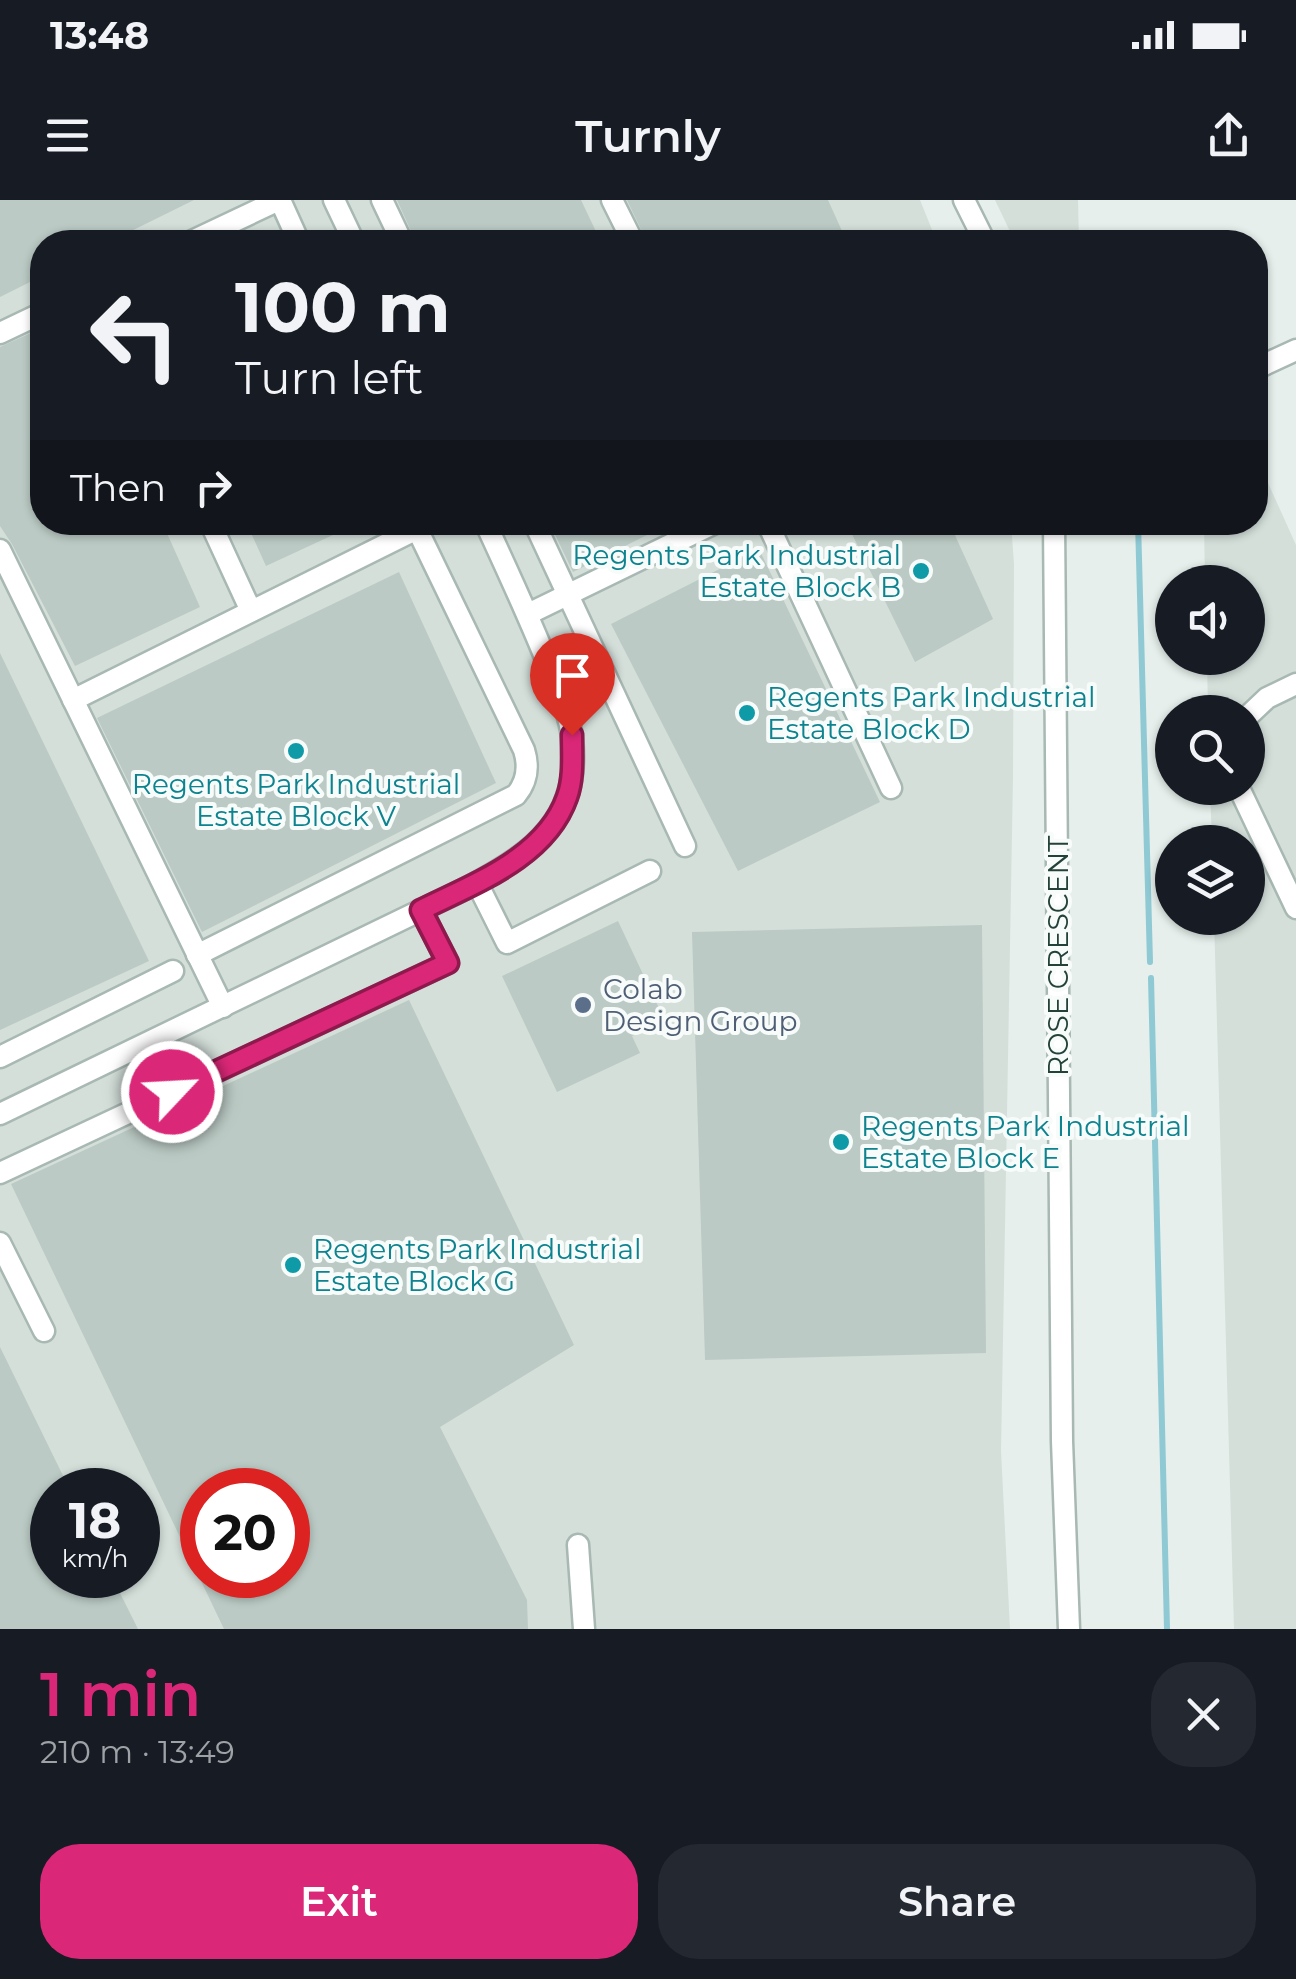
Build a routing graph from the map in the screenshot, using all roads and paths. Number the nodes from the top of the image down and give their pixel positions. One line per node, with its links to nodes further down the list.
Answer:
1 (279, 200): 6 (street); 7 (street)
2 (334, 200): 8 (street)
3 (382, 200): 9 (street)
4 (612, 200): 10 (street)
5 (964, 200): 11 (street)
6 (215, 230)
7 (293, 230)
8 (348, 230)
9 (396, 230)
10 (627, 230)
11 (979, 230)
12 (30, 318): 13 (street)
13 (0, 333)
14 (1296, 350): 15 (street)
15 (1268, 363)
16 (216, 535): 26 (street)
17 (406, 535): 26 (street)
18 (428, 535): 38 (street)
19 (491, 535): 27 (street)
20 (540, 535): 25 (street)
21 (690, 535): 25 (street)
22 (773, 535): 31 (street)
23 (1054, 535): 48 (street, ROSE CRESCENT)
24 (0, 550): 29 (street)
25 (568, 594): 27 (street); 33 (street)
26 (251, 611): 29 (street)
27 (528, 614): 35 (street)
28 (1296, 684): 30 (street)
29 (73, 700): 38 (street)
30 (1265, 700)
31 (891, 788)
32 (1247, 805): 36 (street)
33 (685, 846)
34 (650, 870): 35 (street)
35 (477, 882): 37 (street)
36 (1296, 908)
37 (421, 910): 40 (street); 43 (street)
38 (197, 954): 40 (street)
39 (174, 971): 41 (street)
40 (223, 1007): 42 (street)
41 (0, 1057)
42 (0, 1114)
43 (0, 1174)
44 (0, 1242): 45 (street)
45 (44, 1331)
46 (578, 1545): 47 (street)
47 (584, 1629)
48 (1070, 1629)

